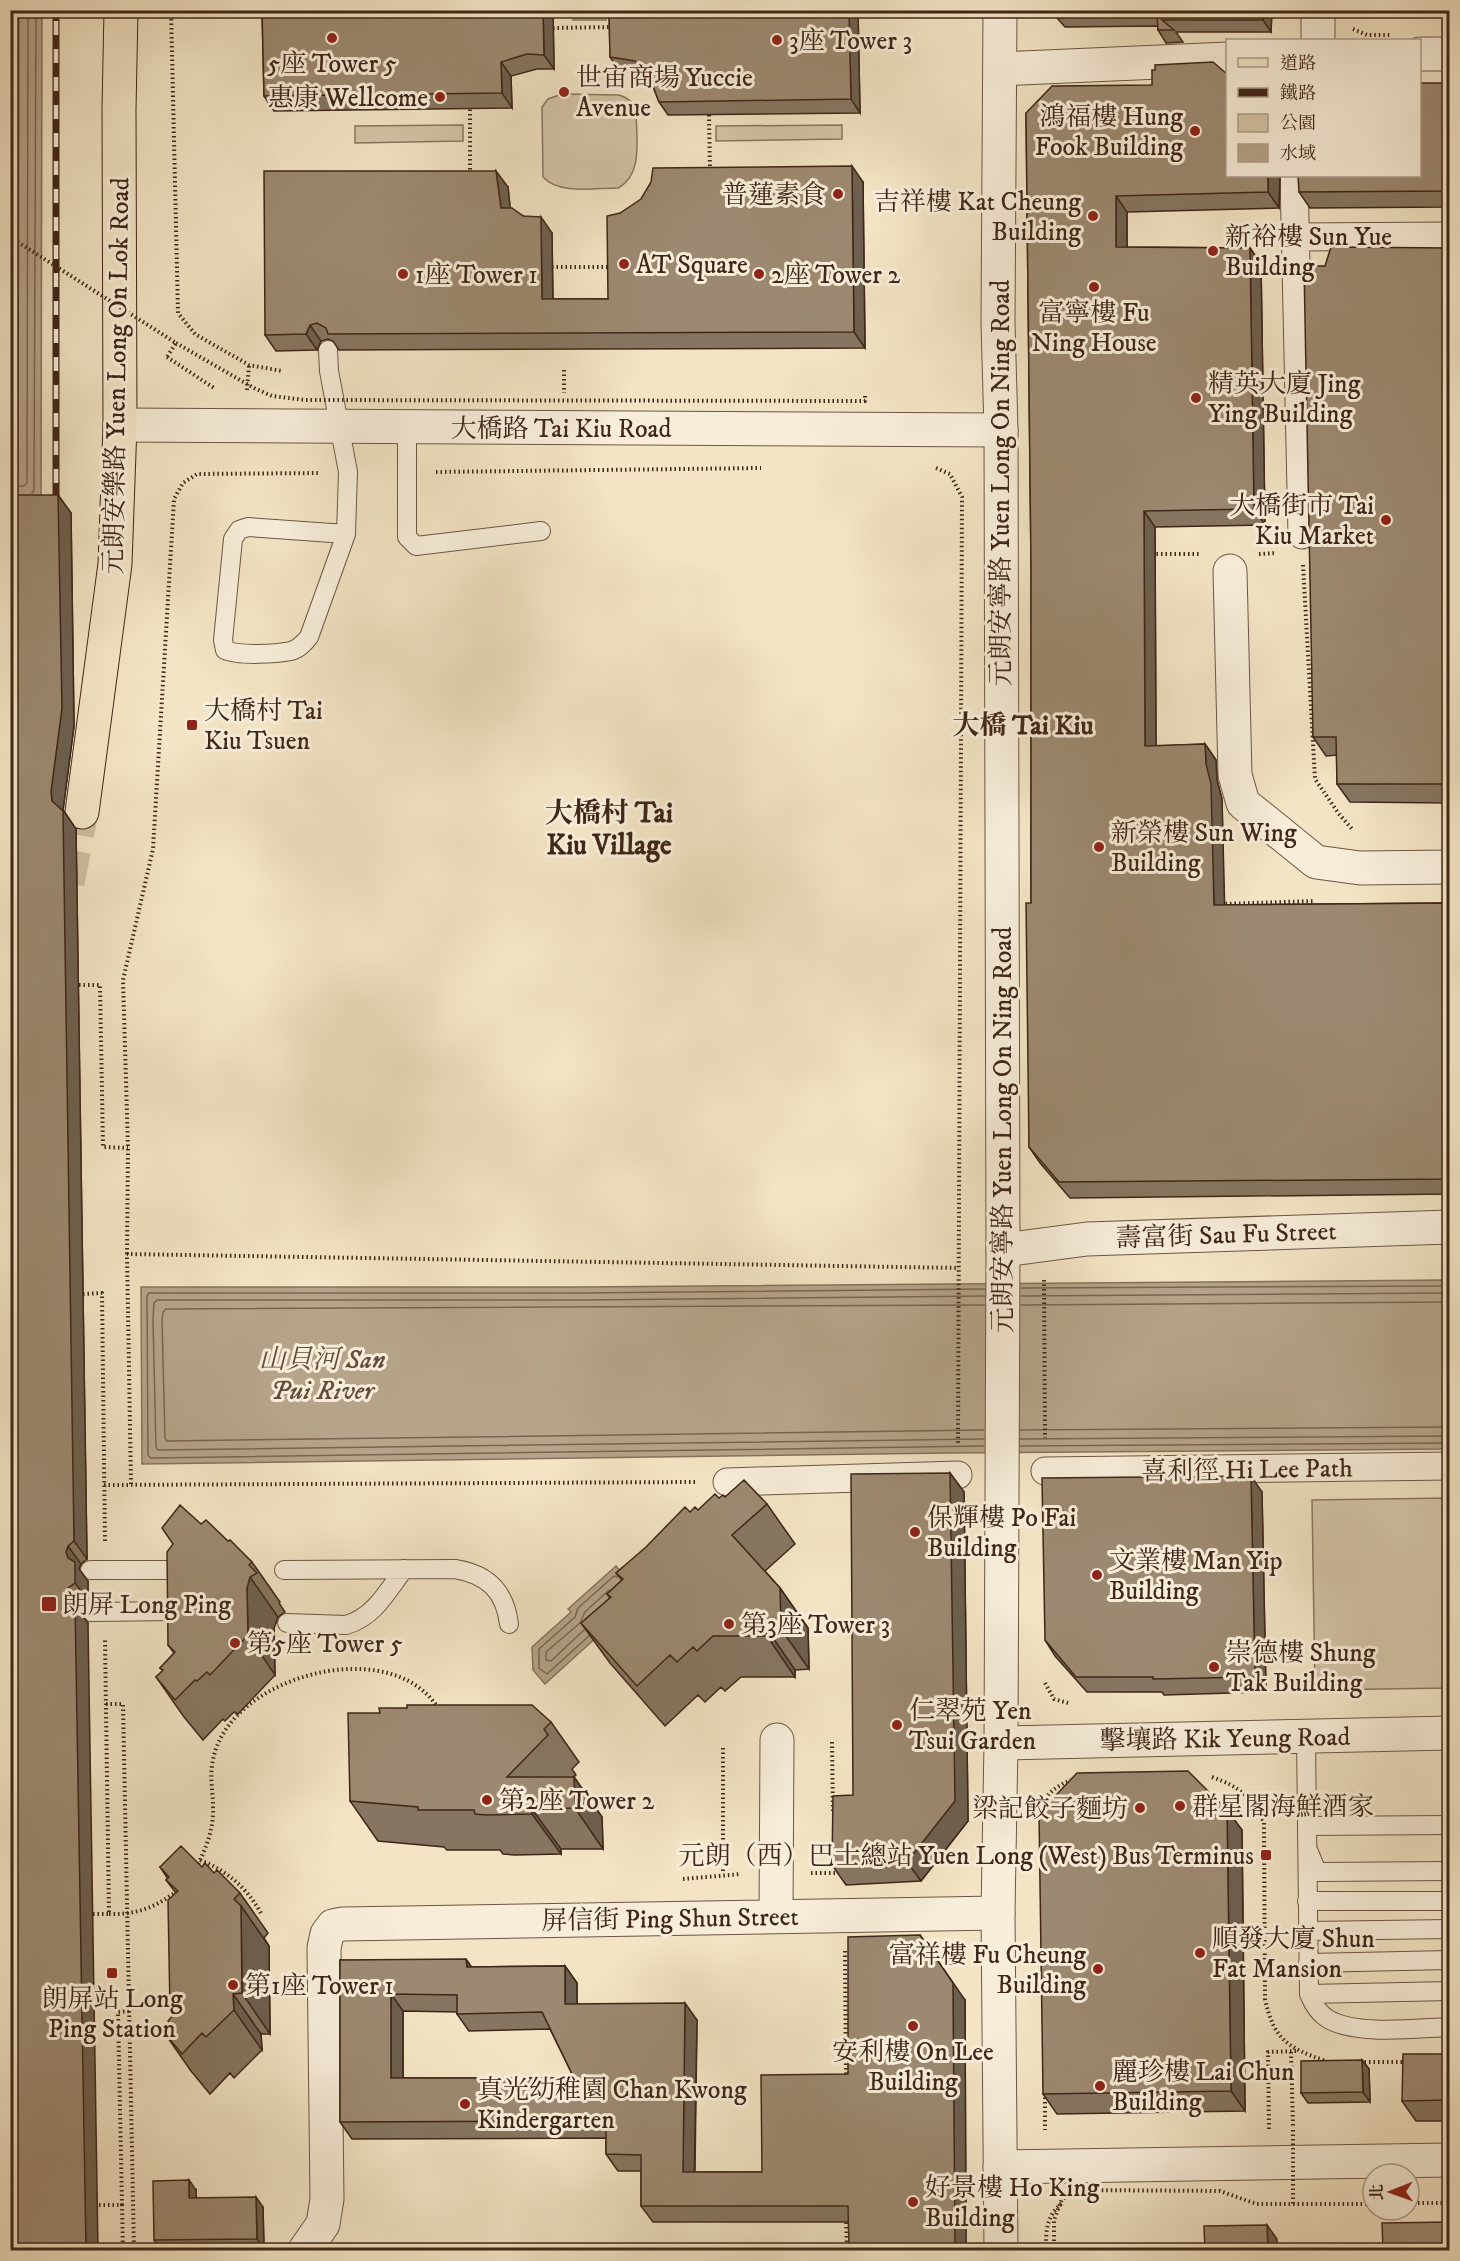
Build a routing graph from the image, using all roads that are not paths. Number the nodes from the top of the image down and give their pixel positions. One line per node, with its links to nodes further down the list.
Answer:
1 (121, 10): 13 (main road, 元朗安樂路 Yuen Long On Lok Road)
2 (1000, 10): 8 (street, 元朗安寧路 Yuen Long On Ning Road)
3 (1318, 10): 4 (street)
4 (1318, 39)
5 (1421, 54): 6 (street)
6 (1449, 54)
7 (1226, 58): 8 (street)
8 (1001, 69): 16 (street, 元朗安寧路 Yuen Long On Ning Road)
9 (1294, 177): 11 (street)
10 (1449, 236): 11 (street)
11 (1296, 237): 19 (street)
12 (328, 350): 14 (lane)
13 (120, 425): 14 (street, 大橋路 Tai Kiu Road); 21 (main road, 元朗安樂路 Yuen Long On Lok Road)
14 (339, 427): 15 (street, 大橋路 Tai Kiu Road); 18 (lane)
15 (406, 427): 16 (street, 大橋路 Tai Kiu Road); 17 (lane)
16 (1001, 430): 24 (street, 元朗安寧路 Yuen Long On Ning Road)
17 (541, 531)
18 (346, 534): 18 (lane)
19 (1302, 535)
20 (1230, 571): 22 (street)
21 (82, 812)
22 (1449, 867)
23 (1449, 1227): 24 (street, 壽富街 Sau Fu Street)
24 (1003, 1256): 40 (street, 元朗安寧路 Yuen Long On Ning Road)
25 (1449, 1466): 26 (street, 喜利徑 Hi Lee Path)
26 (1045, 1471)
27 (958, 1475): 28 (street)
28 (727, 1482)
29 (404, 1569): 32 (lane); 35 (lane); 36 (lane)
30 (90, 1570): 31 (lane)
31 (178, 1570)
32 (284, 1570)
33 (179, 1611): 34 (lane)
34 (90, 1612)
35 (287, 1623)
36 (509, 1624)
37 (1449, 1733): 38 (street, 擊壤路 Kik Yeung Road)
38 (1306, 1737): 40 (street, 擊壤路 Kik Yeung Road); 42 (lane)
39 (777, 1740): 48 (street)
40 (1001, 1743): 47 (street, 元朗安寧路 Yuen Long On Ning Road)
41 (1449, 1825): 42 (lane)
42 (1306, 1826): 43 (lane)
43 (1306, 1847): 44 (lane); 45 (lane)
44 (1449, 1871)
45 (1307, 1901): 46 (lane); 50 (lane)
46 (1449, 1901)
47 (998, 1912): 48 (street, 屏信街 Ping Shun Street); 57 (street, 元朗安寧路 Yuen Long On Ning Road)
48 (776, 1916): 58 (street, 屏信街 Ping Shun Street)
49 (1449, 1929): 50 (lane)
50 (1307, 1930): 52 (lane)
51 (1449, 1960): 52 (lane)
52 (1308, 1963): 54 (lane)
53 (1449, 1991): 54 (lane)
54 (1309, 1994): 55 (lane)
55 (1449, 2027)
56 (1449, 2160): 57 (street)
57 (1000, 2167): 59 (street, 元朗安寧路 Yuen Long On Ning Road)
58 (305, 2250)
59 (1001, 2250)

